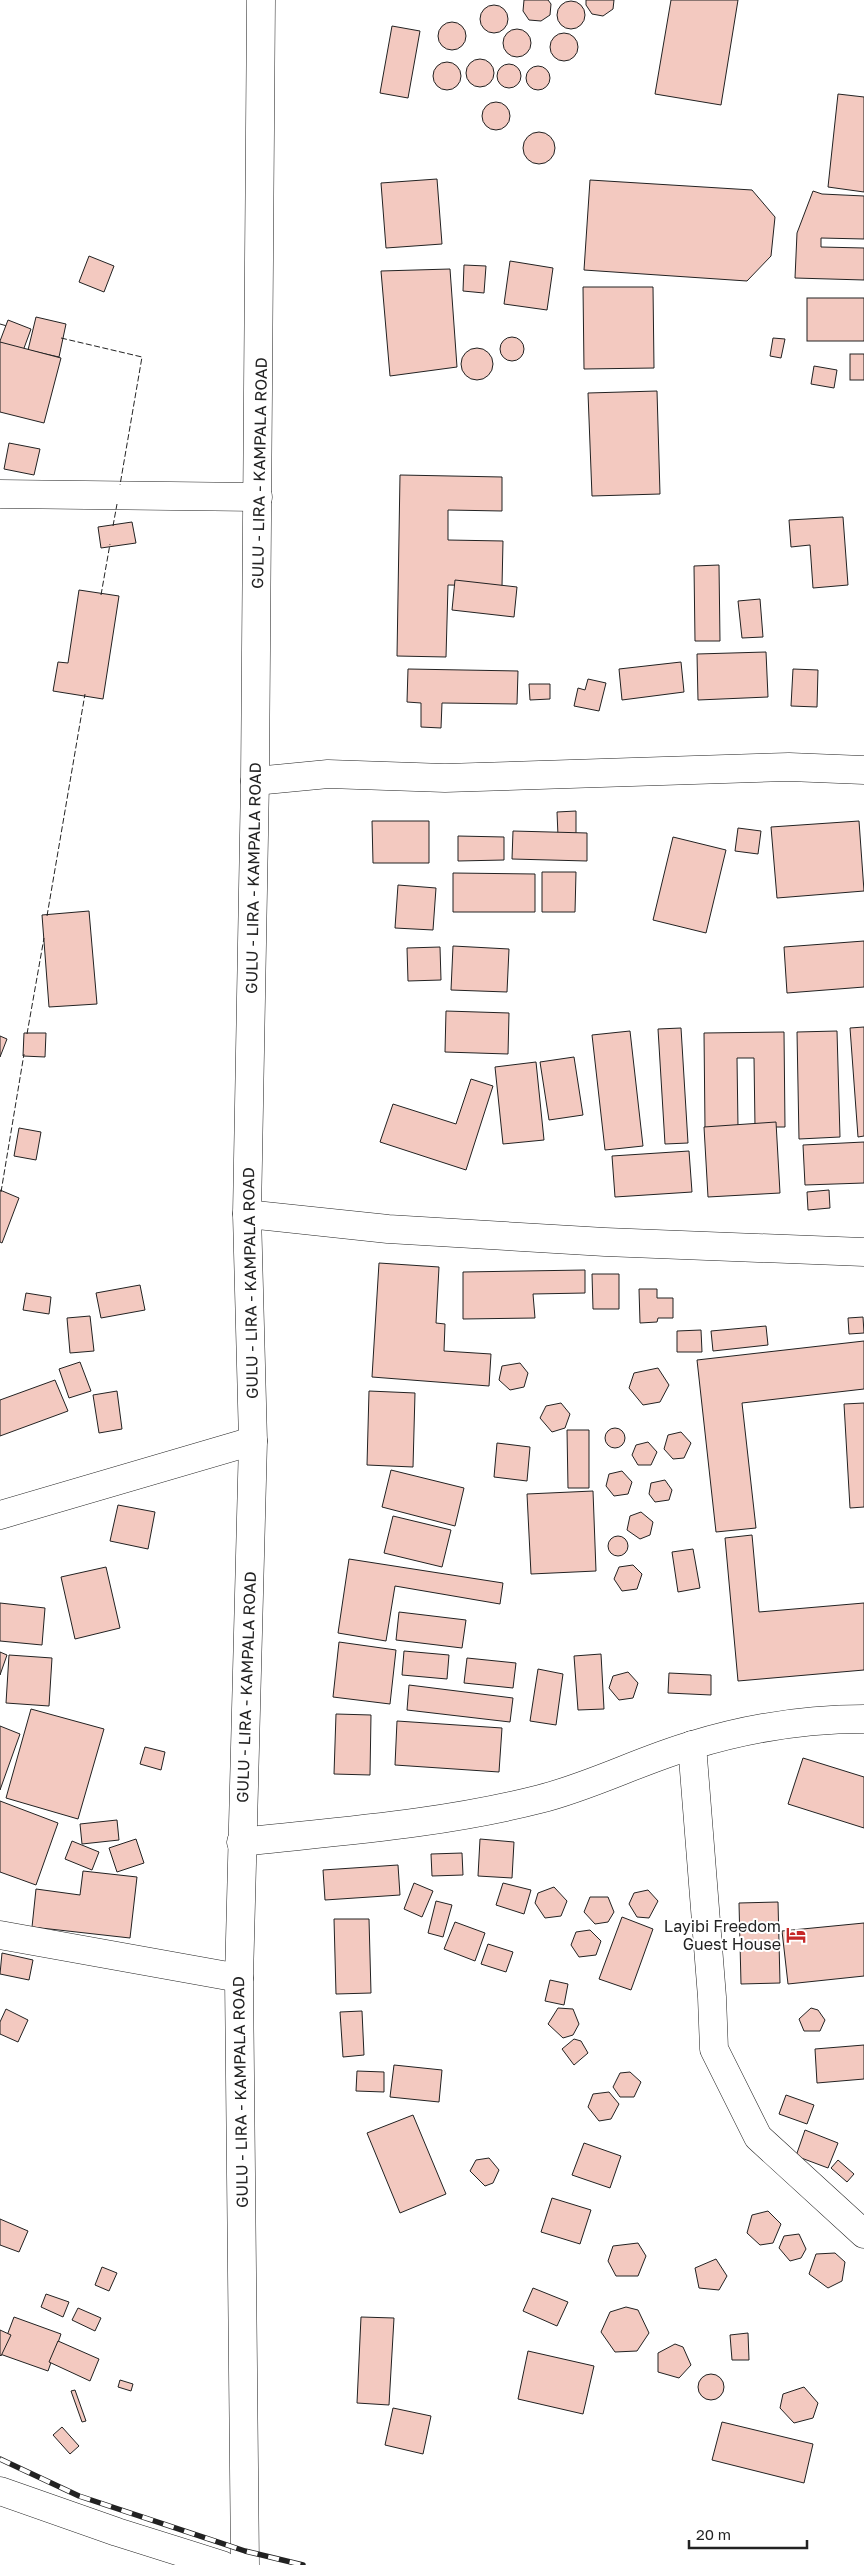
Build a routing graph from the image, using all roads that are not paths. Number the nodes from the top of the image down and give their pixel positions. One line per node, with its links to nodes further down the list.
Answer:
1 (261, 0): 3 (street, GULU - LIRA - KAMPALA ROAD)
2 (0, 494): 3 (street)
3 (258, 497): 5 (street, GULU - LIRA - KAMPALA ROAD)
4 (864, 770): 5 (street)
5 (255, 781): 6 (street, GULU - LIRA - KAMPALA ROAD)
6 (247, 1214): 7 (street); 8 (street, GULU - LIRA - KAMPALA ROAD)
7 (864, 1252)
8 (253, 1441): 9 (street); 12 (street, GULU - LIRA - KAMPALA ROAD)
9 (0, 1515)
10 (864, 1718): 11 (street)
11 (692, 1745): 12 (street); 15 (street)
12 (241, 1842): 14 (street, GULU - LIRA - KAMPALA ROAD)
13 (0, 1935): 14 (street)
14 (239, 1978): 18 (street, GULU - LIRA - KAMPALA ROAD)
15 (864, 2234)
16 (0, 2491): 17 (street)
17 (222, 2565)
18 (244, 2565)

